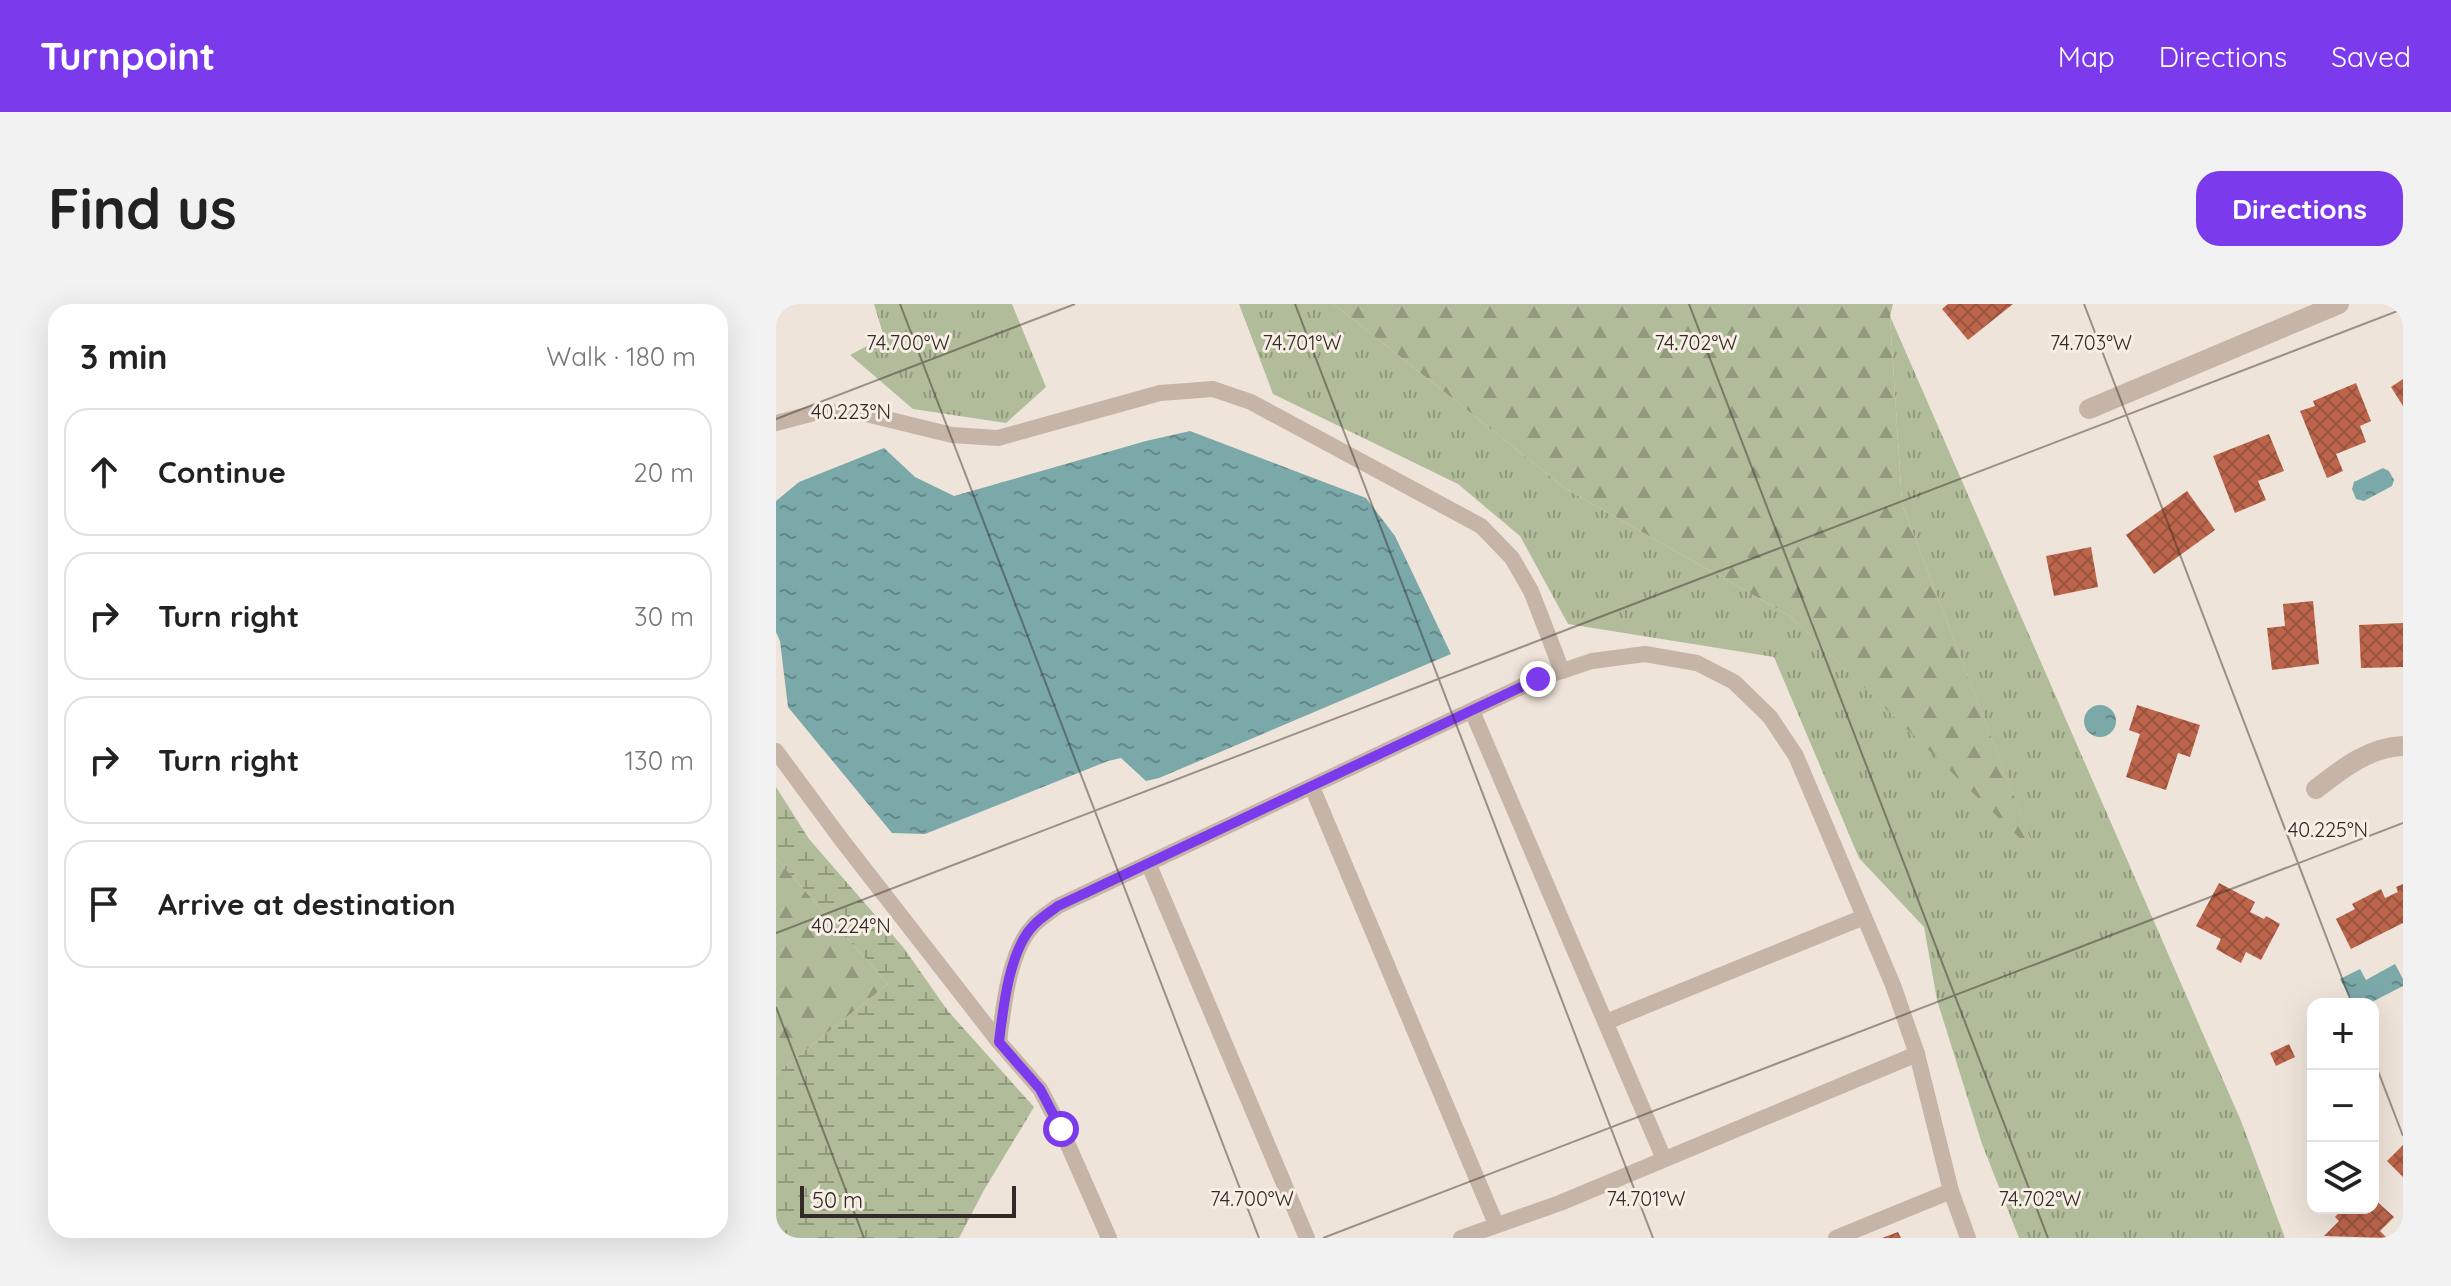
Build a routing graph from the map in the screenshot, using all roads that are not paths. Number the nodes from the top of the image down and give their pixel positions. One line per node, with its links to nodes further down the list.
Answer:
1 (2339, 304): 2 (street)
2 (2089, 409)
3 (776, 423): 4 (lane)
4 (1562, 671): 5 (lane); 11 (lane)
5 (1472, 711): 8 (lane); 12 (lane)
6 (2403, 746): 9 (street)
7 (776, 751): 13 (lane)
8 (1312, 787): 10 (lane); 17 (lane)
9 (2316, 789)
10 (1149, 865): 13 (lane); 19 (lane)
11 (1864, 917): 12 (lane); 14 (lane)
12 (1606, 1022): 15 (lane)
13 (999, 1042): 18 (lane)
14 (1917, 1054): 15 (lane); 16 (lane)
15 (1664, 1159): 17 (lane)
16 (1951, 1191): 21 (lane); 22 (lane)
17 (1496, 1224): 20 (lane)
18 (1109, 1238)
19 (1307, 1238)
20 (1461, 1238)
21 (1836, 1238)
22 (1968, 1238)

